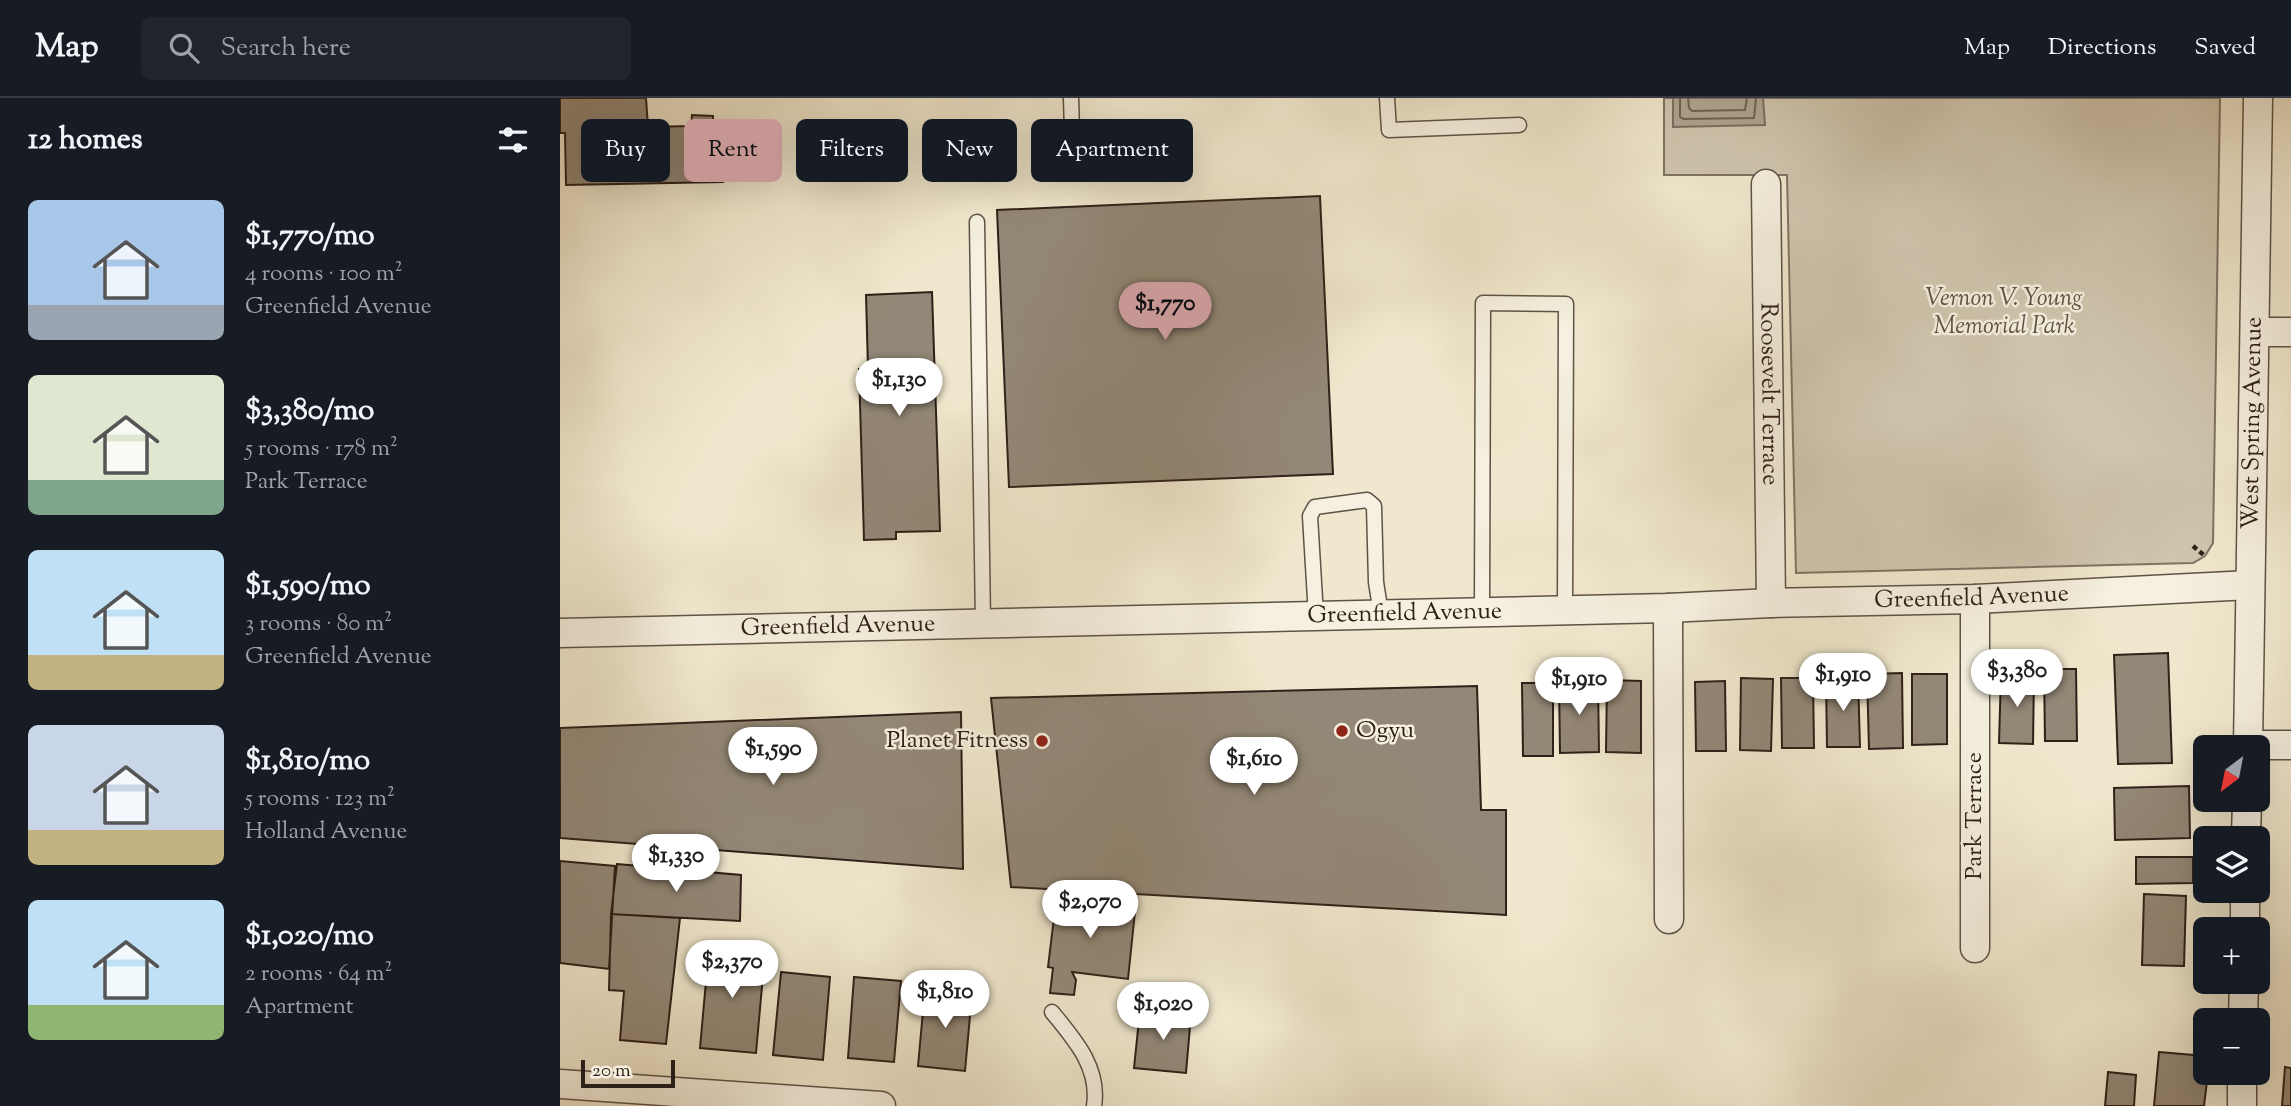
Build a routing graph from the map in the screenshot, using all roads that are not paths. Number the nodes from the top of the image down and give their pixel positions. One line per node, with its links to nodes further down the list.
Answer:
1 (1071, 98): 4 (lane)
2 (1387, 98): 5 (lane)
3 (2258, 98): 9 (street, West Spring Avenue)
4 (1072, 119)
5 (1519, 125)
6 (1766, 184): 12 (street, Roosevelt Terrace)
7 (977, 222): 18 (lane)
8 (2291, 331): 9 (street)
9 (2256, 332): 10 (street, West Spring Avenue)
10 (2250, 585): 11 (street, Greenfield Avenue); 20 (street, West Spring Avenue)
11 (1975, 599): 12 (street, Greenfield Avenue); 24 (street, Park Terrace)
12 (1771, 603): 13 (street, Greenfield Avenue)
13 (1668, 608): 14 (street, Greenfield Avenue); 23 (street)
14 (1564, 610): 15 (street, Greenfield Avenue); 15 (lane)
15 (1482, 612): 16 (street, Greenfield Avenue)
16 (1381, 614): 17 (street, Greenfield Avenue); 17 (lane)
17 (1315, 616): 18 (street, Greenfield Avenue)
18 (983, 623): 19 (street, Greenfield Avenue)
19 (560, 633)
20 (2248, 735)
21 (2270, 745): 22 (street)
22 (2291, 745)
23 (1669, 919)
24 (1975, 948)
25 (1052, 1012): 30 (lane)
26 (560, 1084): 28 (street)
27 (2242, 1085): 31 (street)
28 (716, 1100): 29 (street)
29 (881, 1106)
30 (1094, 1106)
31 (2242, 1106)

